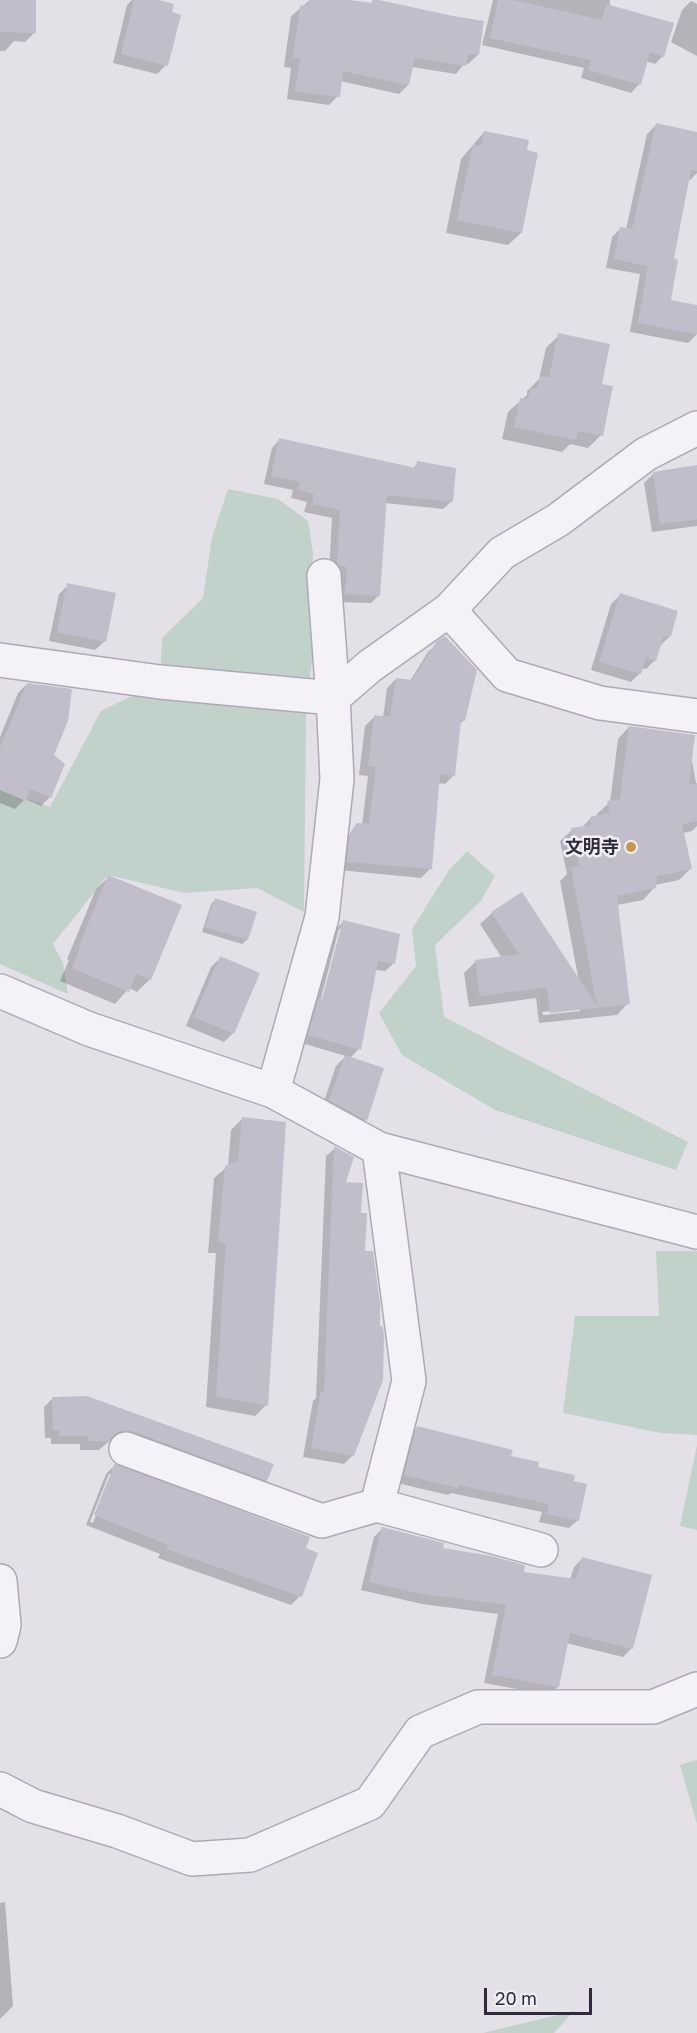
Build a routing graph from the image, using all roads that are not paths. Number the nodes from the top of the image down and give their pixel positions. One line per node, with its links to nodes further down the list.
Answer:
1 (697, 428): 3 (street)
2 (324, 576): 5 (street)
3 (449, 610): 5 (street); 6 (street)
4 (0, 660): 5 (street)
5 (333, 698): 8 (street)
6 (697, 716)
7 (0, 991): 8 (street)
8 (273, 1091): 9 (street)
9 (380, 1149): 10 (street); 12 (street)
10 (697, 1232)
11 (126, 1449): 12 (street)
12 (377, 1505): 13 (street)
13 (541, 1550)
14 (0, 1581): 15 (street)
15 (0, 1641)
16 (697, 1689): 17 (street)
17 (0, 1788)

